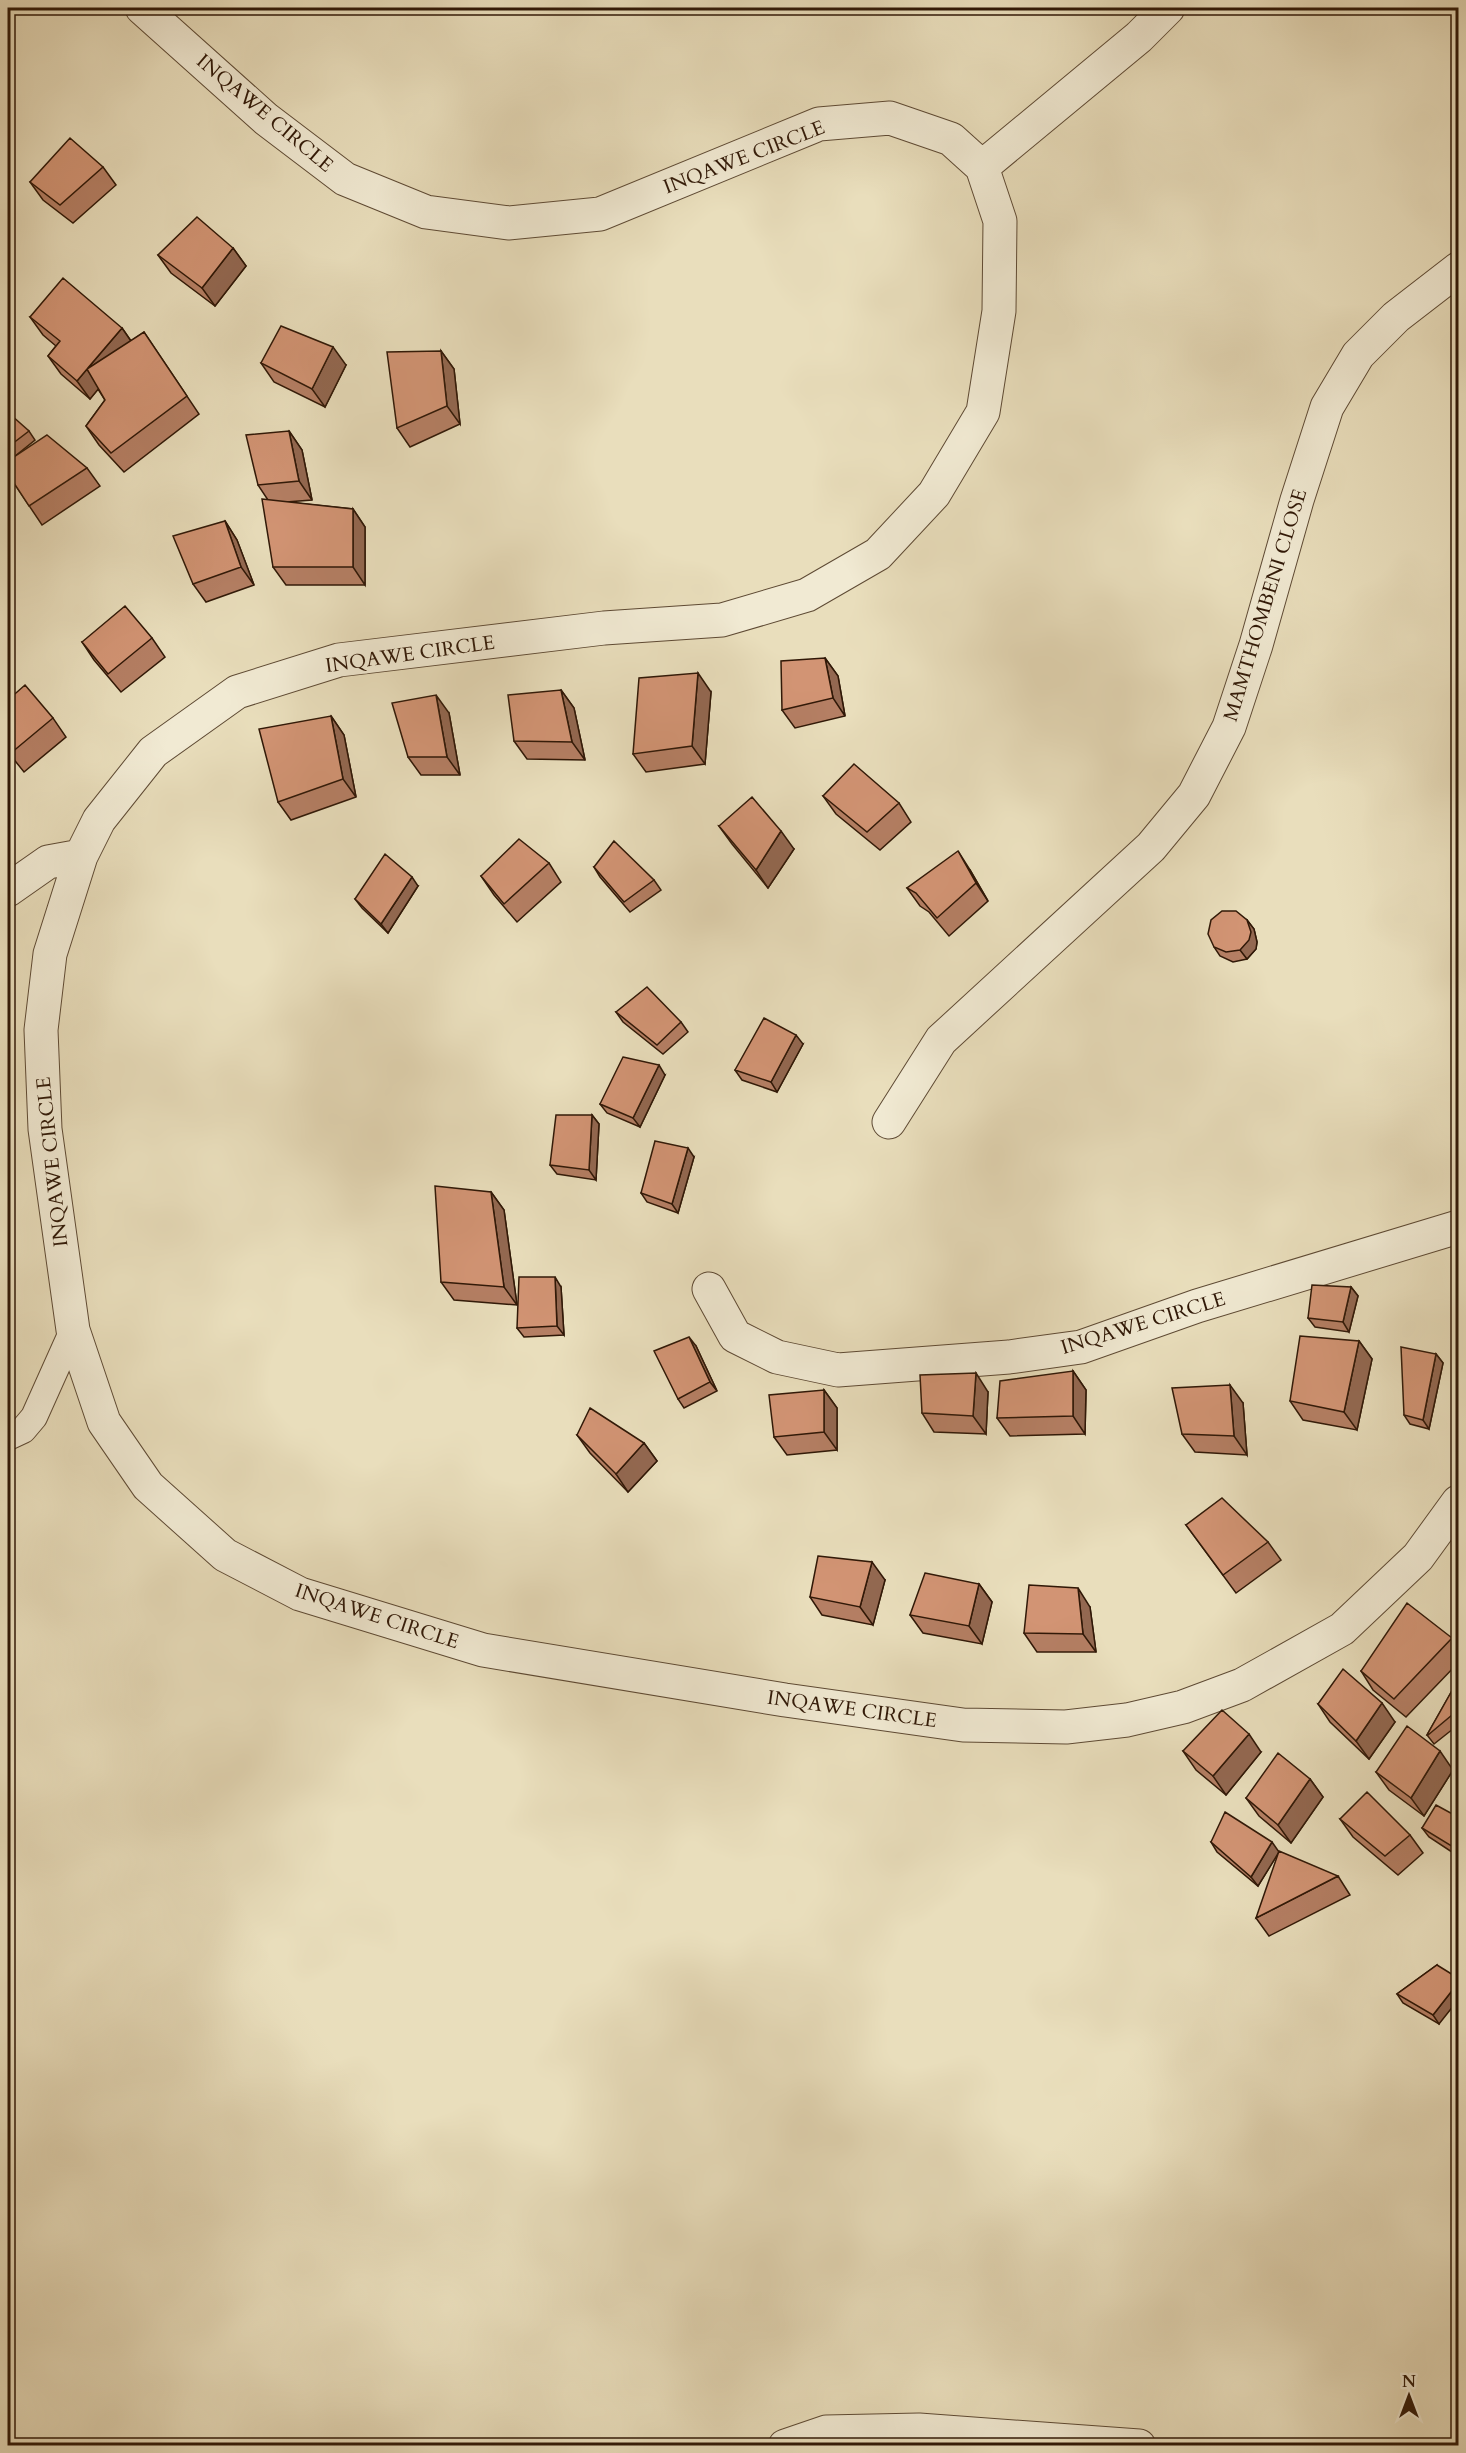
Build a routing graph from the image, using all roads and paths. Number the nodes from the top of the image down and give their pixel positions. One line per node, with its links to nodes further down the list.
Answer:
1 (142, 8): 3 (street, INQAWE CIRCLE)
2 (1168, 8): 3 (street)
3 (982, 167): 5 (street, INQAWE CIRCLE)
4 (1458, 269): 7 (street, MAMTHOMBENI CLOSE)
5 (81, 856): 6 (street); 10 (street, INQAWE CIRCLE)
6 (8, 890)
7 (889, 1122)
8 (1458, 1227): 9 (street, INQAWE CIRCLE)
9 (709, 1289)
10 (73, 1330): 11 (lane); 12 (street, INQAWE CIRCLE)
11 (8, 1437)
12 (1458, 1502)
13 (785, 2445): 14 (street)
14 (1139, 2445)

